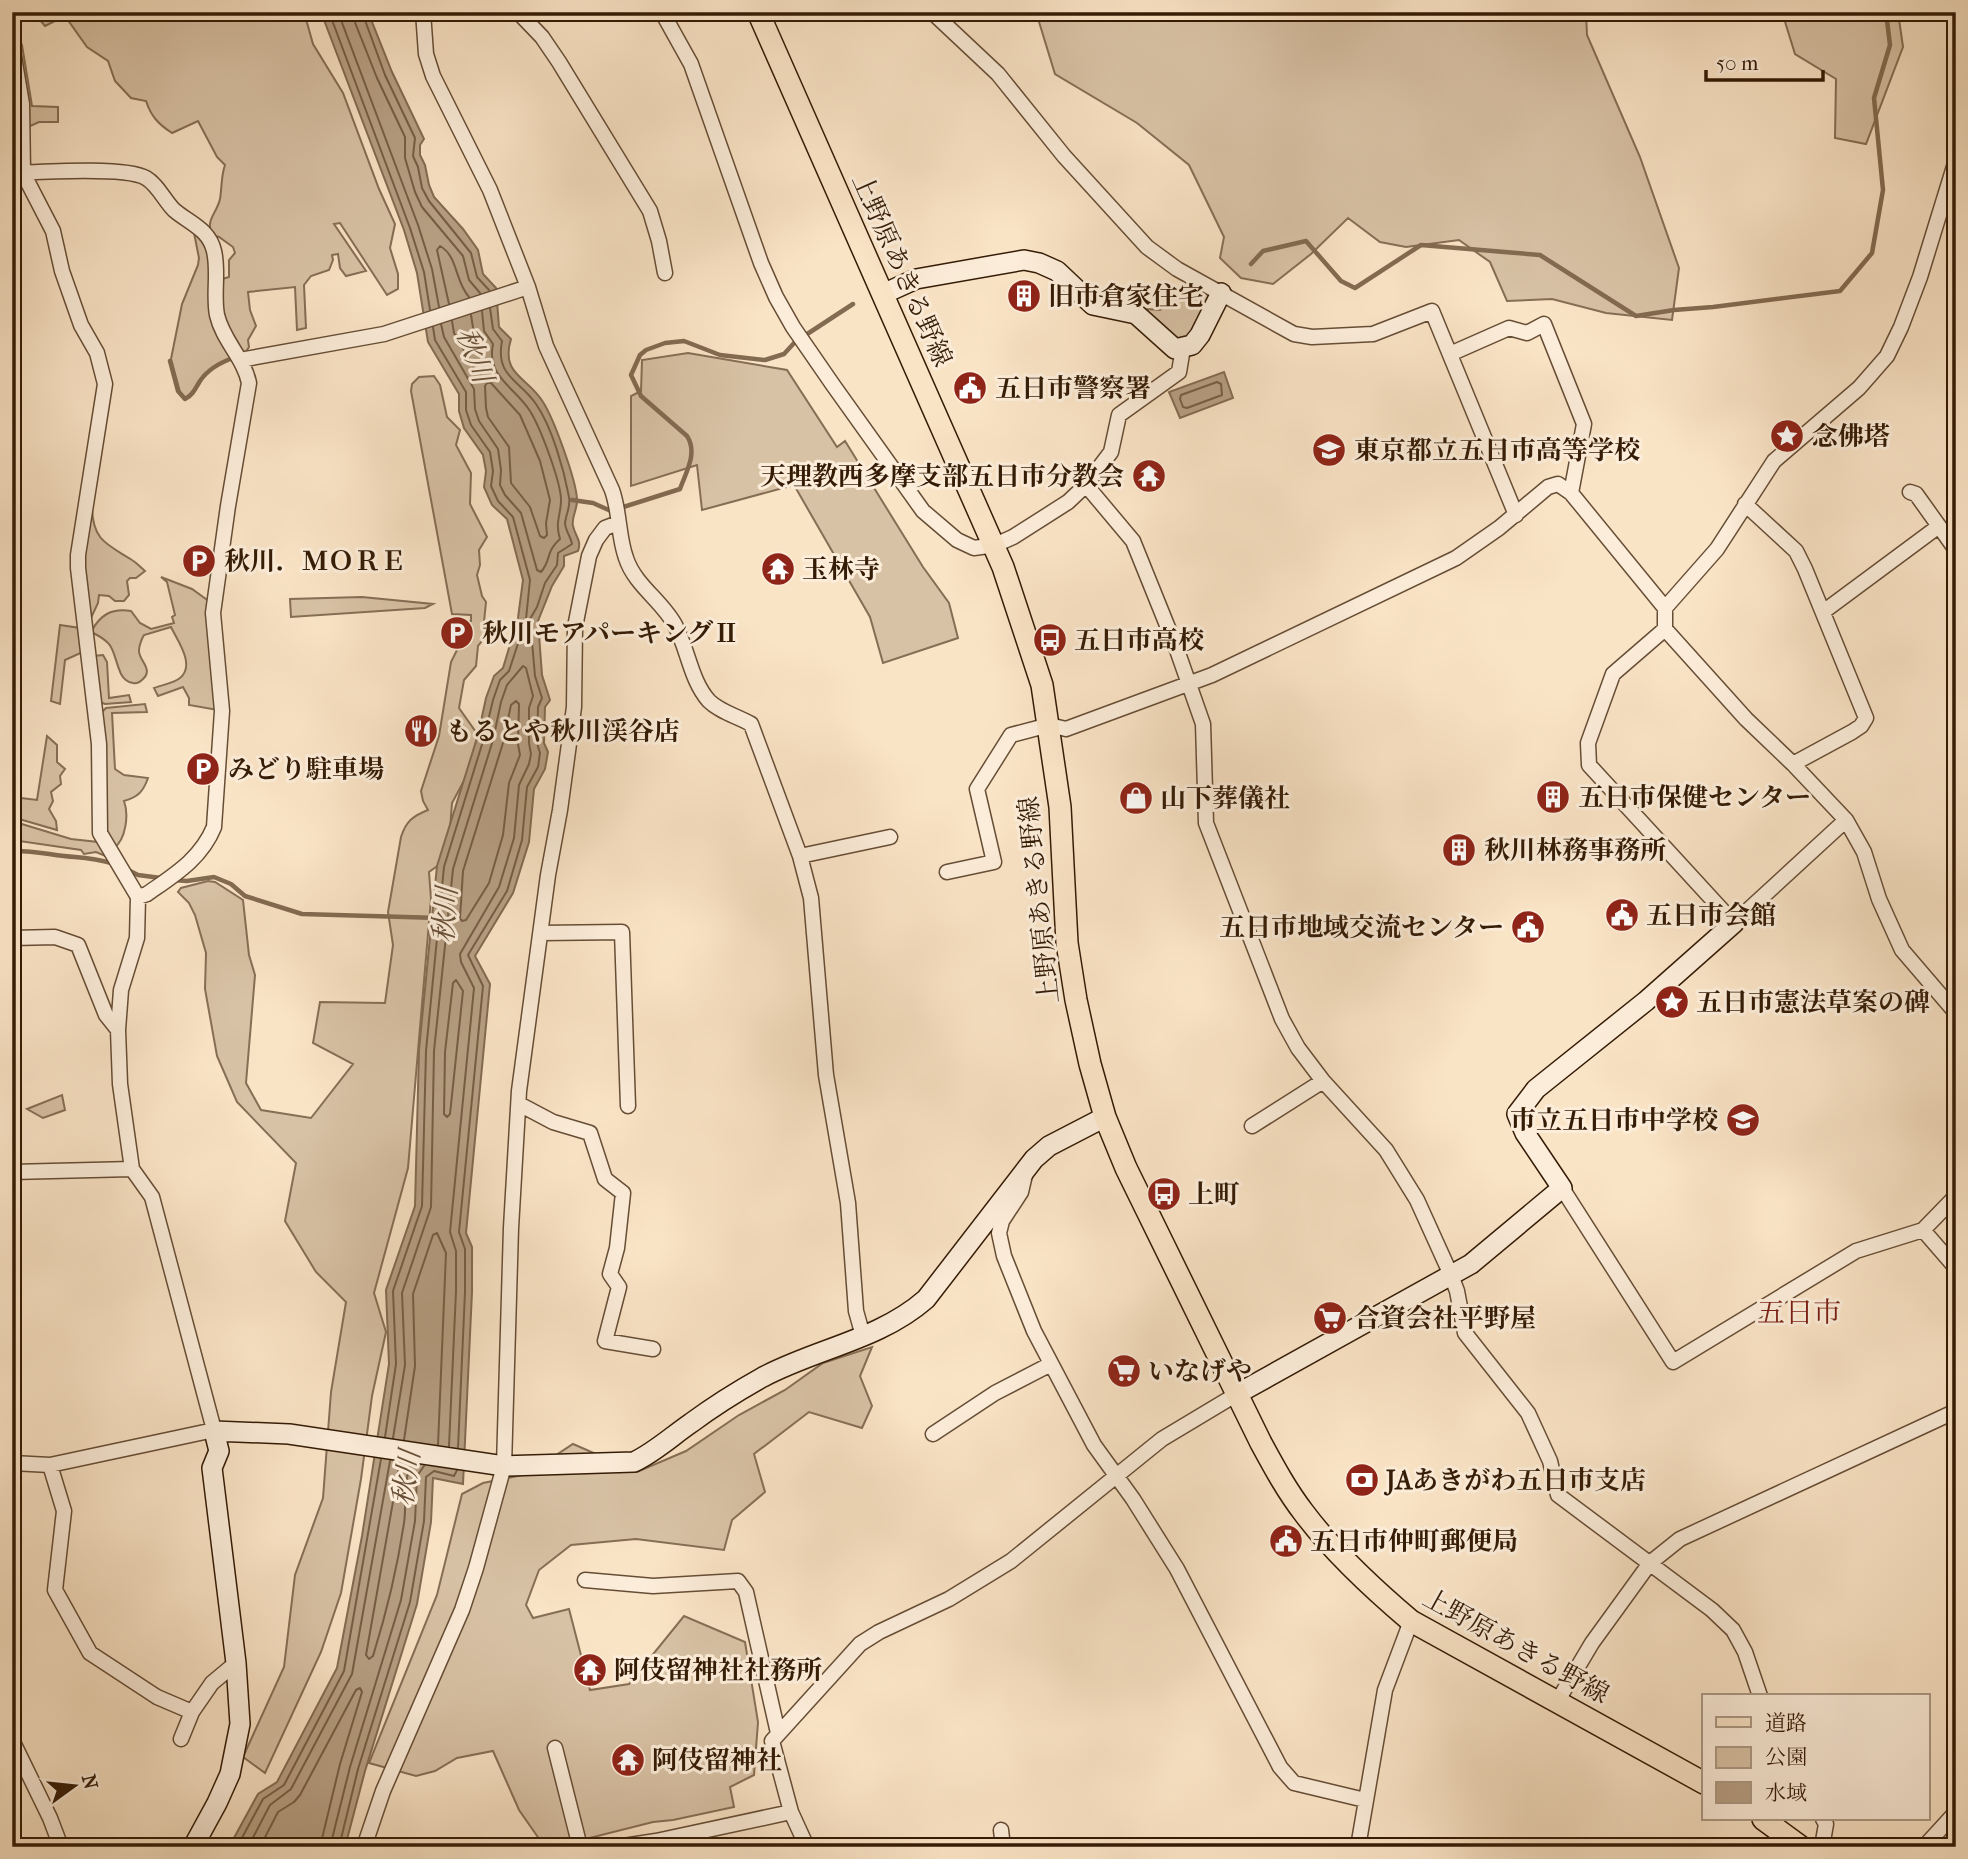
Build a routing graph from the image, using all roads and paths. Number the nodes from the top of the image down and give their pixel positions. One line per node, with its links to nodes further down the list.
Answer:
1 (423, 12): 10 (street)
2 (519, 12): 9 (street)
3 (662, 12): 23 (street)
4 (932, 12): 11 (street)
5 (765, 13): 12 (main road, 上野原あきる野線)
6 (12, 45): 8 (street)
7 (1956, 160): 19 (street)
8 (18, 173): 15 (street); 35 (street)
9 (665, 273)
10 (524, 289): 15 (street); 21 (street)
11 (1221, 293): 13 (street); 14 (street)
12 (883, 294): 13 (street); 23 (main road, 上野原あきる野線)
13 (1183, 348): 16 (street)
14 (1450, 354): 18 (street); 20 (street)
15 (240, 360): 35 (street)
16 (1086, 485): 23 (street); 28 (street)
17 (1910, 492): 22 (street)
18 (1572, 493): 20 (street); 25 (street)
19 (1745, 504): 25 (street); 26 (street)
20 (1516, 514): 28 (street)
21 (618, 522): 33 (street); 37 (street)
22 (1939, 526): 24 (street); 26 (street)
23 (995, 545): 29 (main road, 上野原あきる野線)
24 (1956, 550)
25 (1665, 608): 27 (street)
26 (1823, 612): 30 (street)
27 (1665, 629): 30 (street); 36 (street)
28 (1188, 684): 29 (street); 41 (street)
29 (1049, 725): 34 (street); 44 (main road, 上野原あきる野線)
30 (1793, 764): 31 (street)
31 (1846, 820): 36 (street); 39 (street)
32 (890, 837): 33 (street)
33 (800, 856): 54 (street)
34 (947, 872)
35 (138, 897): 40 (street)
36 (1734, 923): 49 (street)
37 (541, 933): 42 (street); 43 (street)
38 (12, 938): 40 (street)
39 (1956, 1013)
40 (118, 1030): 46 (street)
41 (1323, 1081): 45 (street); 53 (street)
42 (519, 1104): 55 (street); 62 (street)
43 (628, 1106)
44 (1105, 1117): 47 (street); 57 (main road, 上野原あきる野線)
45 (1252, 1126)
46 (132, 1169): 48 (street); 61 (street)
47 (1025, 1170): 54 (street); 56 (street)
48 (12, 1172)
49 (1562, 1188): 51 (street); 53 (street)
50 (1956, 1196): 51 (street)
51 (1923, 1230): 52 (street)
52 (1956, 1268)
53 (1451, 1275): 57 (street); 64 (street)
54 (863, 1336): 62 (street)
55 (653, 1349)
56 (1051, 1364): 59 (street); 63 (street)
57 (1237, 1394): 63 (street); 66 (main road, 上野原あきる野線)
58 (1956, 1411): 64 (street)
59 (933, 1434)
60 (12, 1462): 61 (street)
61 (50, 1465): 70 (street)
62 (500, 1465): 67 (street); 84 (street)
63 (1115, 1477): 71 (street); 76 (street)
64 (1650, 1563): 68 (street); 69 (street)
65 (585, 1580): 71 (street)
66 (1411, 1621): 69 (main road, 上野原あきる野線); 76 (street)
67 (236, 1663): 70 (street); 83 (street)
68 (1759, 1694)
69 (1557, 1702): 75 (main road, 上野原あきる野線)
70 (192, 1712): 72 (street)
71 (778, 1733): 77 (street)
72 (181, 1739)
73 (12, 1741): 82 (street)
74 (555, 1748): 85 (street)
75 (1702, 1782)
76 (1365, 1800): 89 (street)
77 (791, 1812): 86 (street); 87 (street)
78 (1956, 1812): 92 (street)
79 (1764, 1820): 90 (main road)
80 (1824, 1820): 91 (street)
81 (1001, 1830): 88 (street)
82 (61, 1847)
83 (193, 1847)
84 (364, 1847)
85 (580, 1847)
86 (617, 1847)
87 (807, 1847)
88 (1003, 1847)
89 (1358, 1847)
90 (1801, 1847)
91 (1822, 1847)
92 (1924, 1847)

